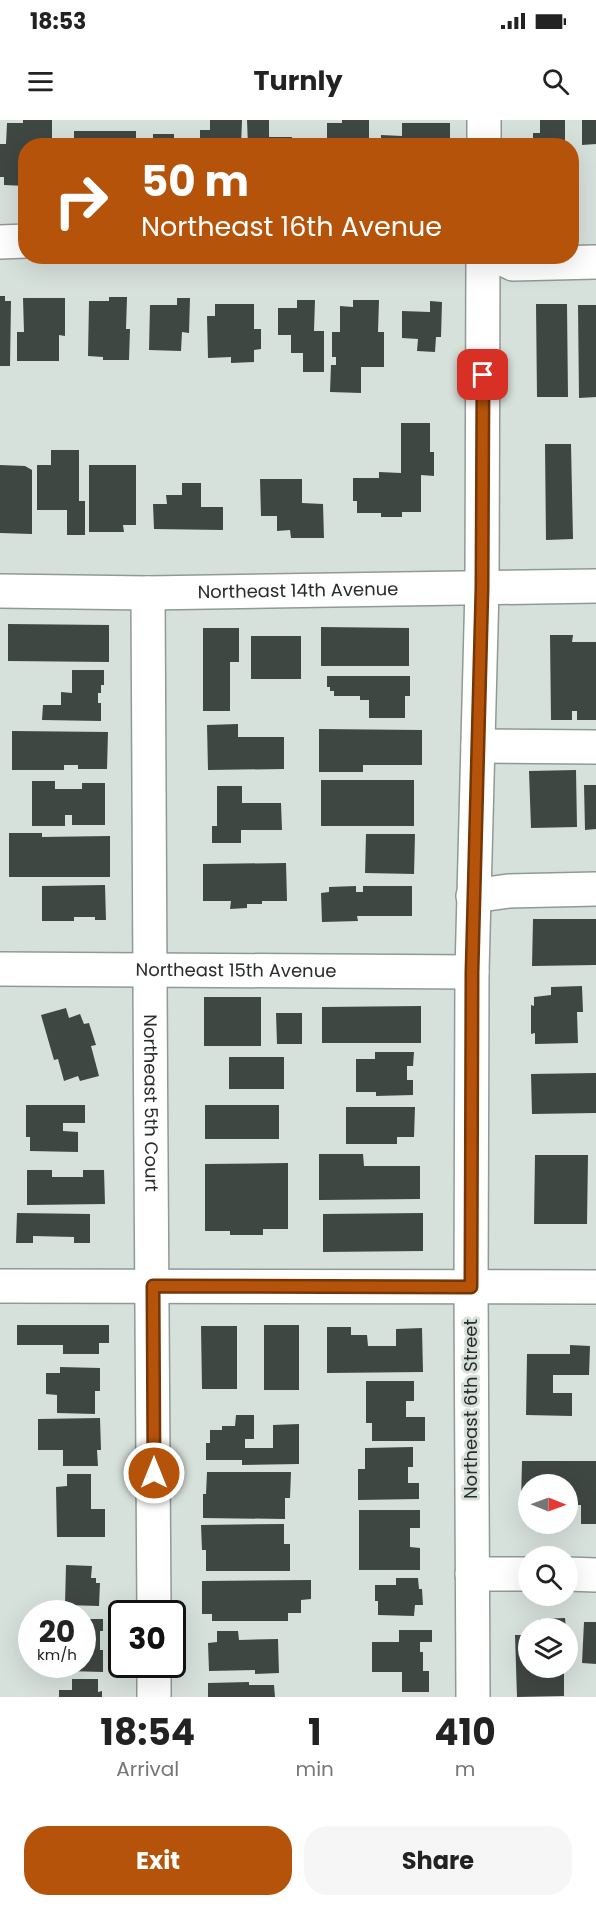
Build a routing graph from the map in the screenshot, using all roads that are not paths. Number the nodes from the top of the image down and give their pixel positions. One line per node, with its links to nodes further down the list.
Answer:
1 (484, 120): 2 (street)
2 (484, 138)
3 (0, 242): 4 (street)
4 (18, 242)
5 (579, 262): 6 (street)
6 (596, 262)
7 (483, 264): 9 (street, Northeast 6th Street)
8 (596, 586): 9 (street, Northeast 14th Avenue)
9 (482, 588): 11 (street, Northeast 14th Avenue); 12 (street, Northeast 6th Street)
10 (0, 591): 11 (street, Northeast 14th Avenue)
11 (148, 593): 17 (street, Northeast 5th Court)
12 (478, 746): 13 (street); 15 (street, Northeast 6th Street)
13 (596, 747)
14 (596, 889): 15 (street)
15 (473, 896): 18 (street, Northeast 6th Street)
16 (0, 969): 17 (street, Northeast 15th Avenue)
17 (148, 970): 18 (street, Northeast 15th Avenue); 20 (street, Northeast 5th Court)
18 (472, 972): 21 (street, Northeast 6th Street)
19 (0, 1286): 20 (street)
20 (153, 1286): 21 (street); 27 (street, Northeast 5th Court)
21 (471, 1287): 22 (street); 23 (street, Northeast 6th Street)
22 (596, 1287)
23 (472, 1574): 24 (street); 30 (street, Northeast 6th Street)
24 (518, 1574)
25 (578, 1574): 26 (street)
26 (596, 1575)
27 (154, 1600)
28 (154, 1678): 29 (street)
29 (154, 1697)
30 (473, 1697)

